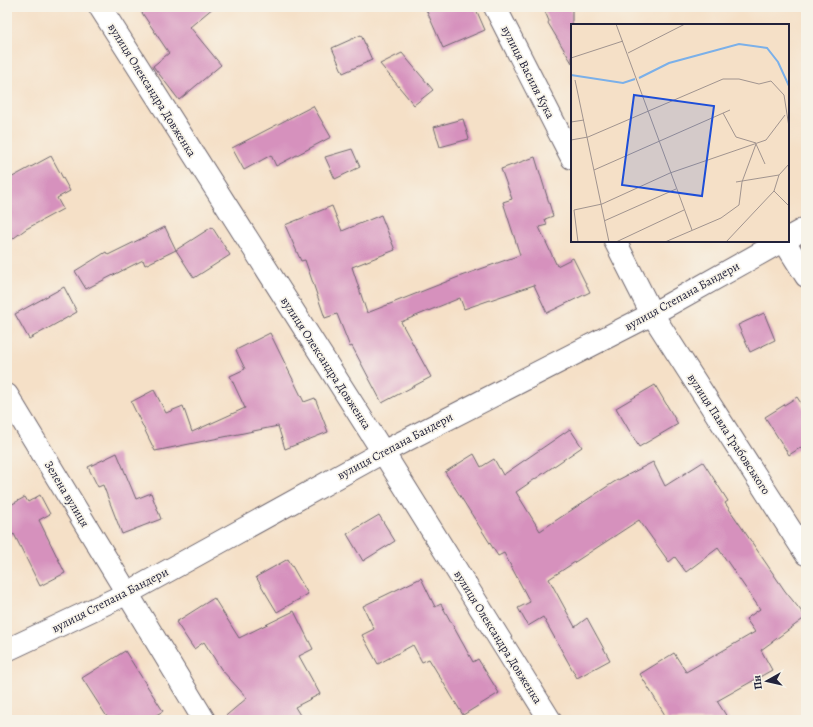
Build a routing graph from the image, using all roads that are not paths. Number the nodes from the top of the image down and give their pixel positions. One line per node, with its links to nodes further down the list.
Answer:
1 (100, 7): 12 (street, вулиця Олександра Довженка)
2 (495, 7): 3 (street, вулиця Василя Кука)
3 (571, 156)
4 (806, 228): 5 (street)
5 (789, 237)
6 (616, 242): 10 (street)
7 (781, 242): 10 (street, вулиця Степана Бандери)
8 (784, 242): 9 (street)
9 (806, 276)
10 (652, 314): 12 (street, вулиця Степана Бандери); 13 (street, вулиця Павла Грабовського)
11 (7, 395): 14 (street, Зелена вулиця)
12 (383, 452): 14 (street, вулиця Степана Бандери); 17 (street, вулиця Олександра Довженка)
13 (806, 554)
14 (126, 594): 15 (street, вулиця Степана Бандери); 16 (street, Зелена вулиця)
15 (7, 650)
16 (204, 720)
17 (550, 720)

